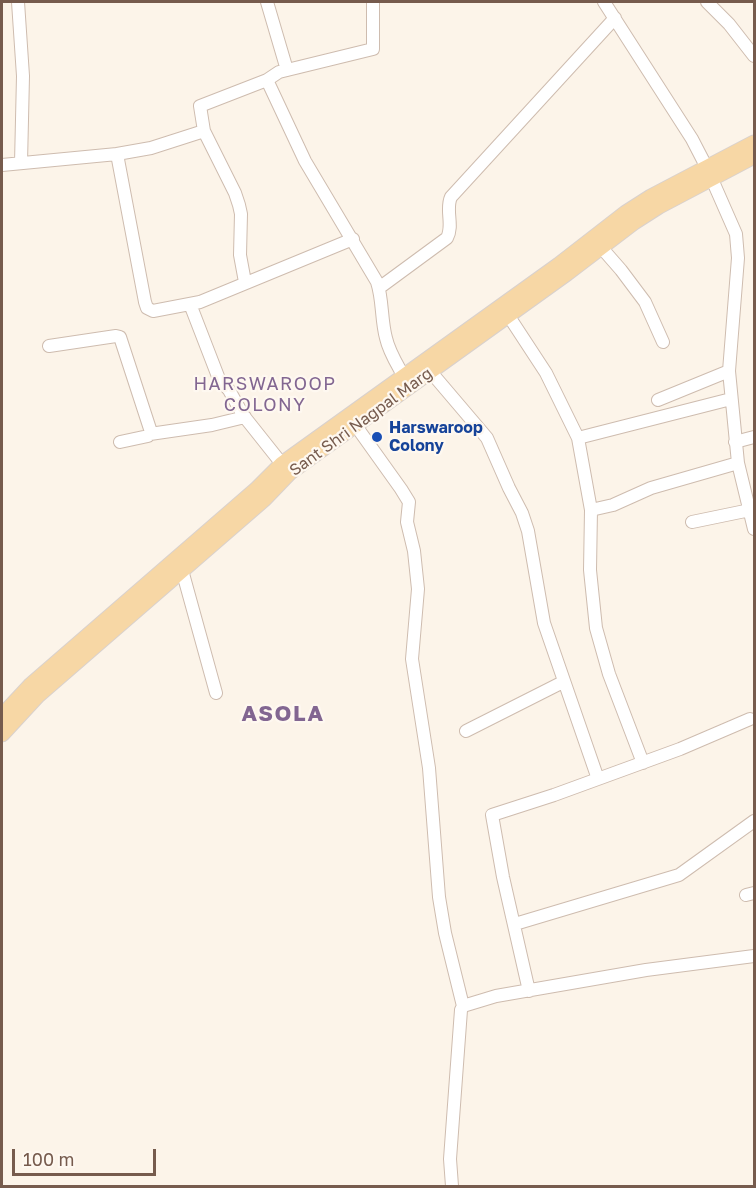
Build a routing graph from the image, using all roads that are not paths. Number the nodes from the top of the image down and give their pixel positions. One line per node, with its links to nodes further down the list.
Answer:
1 (18, 2): 14 (street)
2 (267, 2): 8 (street)
3 (373, 2): 8 (street)
4 (604, 2): 6 (street)
5 (707, 2): 7 (street)
6 (615, 18): 16 (street); 20 (street)
7 (754, 56)
8 (287, 70): 9 (street)
9 (267, 80): 10 (street); 17 (street)
10 (204, 132): 12 (street); 19 (street)
11 (754, 143): 16 (main road, Sant Shri Nagpal Marg)
12 (117, 154): 14 (street); 21 (street)
13 (754, 156): 16 (main road, Sant Shri Nagpal Marg)
14 (21, 163): 15 (street)
15 (2, 165)
16 (710, 174): 18 (main road, Sant Shri Nagpal Marg); 26 (street); 27 (main road, Sant Shri Nagpal Marg)
17 (353, 239): 19 (street); 20 (street)
18 (600, 246): 22 (main road, Sant Shri Nagpal Marg); 23 (street)
19 (245, 282): 21 (street)
20 (379, 288): 27 (street)
21 (190, 304): 30 (street)
22 (508, 315): 25 (main road, Sant Shri Nagpal Marg); 34 (street)
23 (663, 342)
24 (49, 346): 32 (street)
25 (430, 371): 31 (main road, Sant Shri Nagpal Marg); 44 (street)
26 (729, 371): 28 (street); 29 (street)
27 (404, 377): 38 (main road, Sant Shri Nagpal Marg)
28 (731, 399): 34 (street); 36 (street)
29 (658, 400)
30 (245, 417): 32 (street); 38 (street)
31 (356, 426): 43 (main road, Sant Shri Nagpal Marg); 56 (street)
32 (150, 434): 35 (street)
33 (754, 437): 36 (street)
34 (578, 438): 39 (street)
35 (120, 442)
36 (735, 442): 37 (street)
37 (738, 463): 39 (street); 40 (street)
38 (282, 464): 46 (main road, Sant Shri Nagpal Marg)
39 (591, 510): 50 (street)
40 (750, 510): 41 (street); 42 (street)
41 (692, 522)
42 (754, 529)
43 (182, 570): 45 (street); 49 (main road, Sant Shri Nagpal Marg)
44 (563, 682): 48 (street); 51 (street)
45 (216, 693)
46 (2, 716)
47 (750, 719): 50 (street)
48 (466, 731)
49 (2, 734)
50 (643, 763): 51 (street)
51 (598, 779): 53 (street)
52 (754, 821): 53 (street)
53 (515, 924): 55 (street)
54 (754, 957): 55 (street)
55 (529, 991): 56 (street)
56 (463, 1006): 57 (street)
57 (452, 1186)

